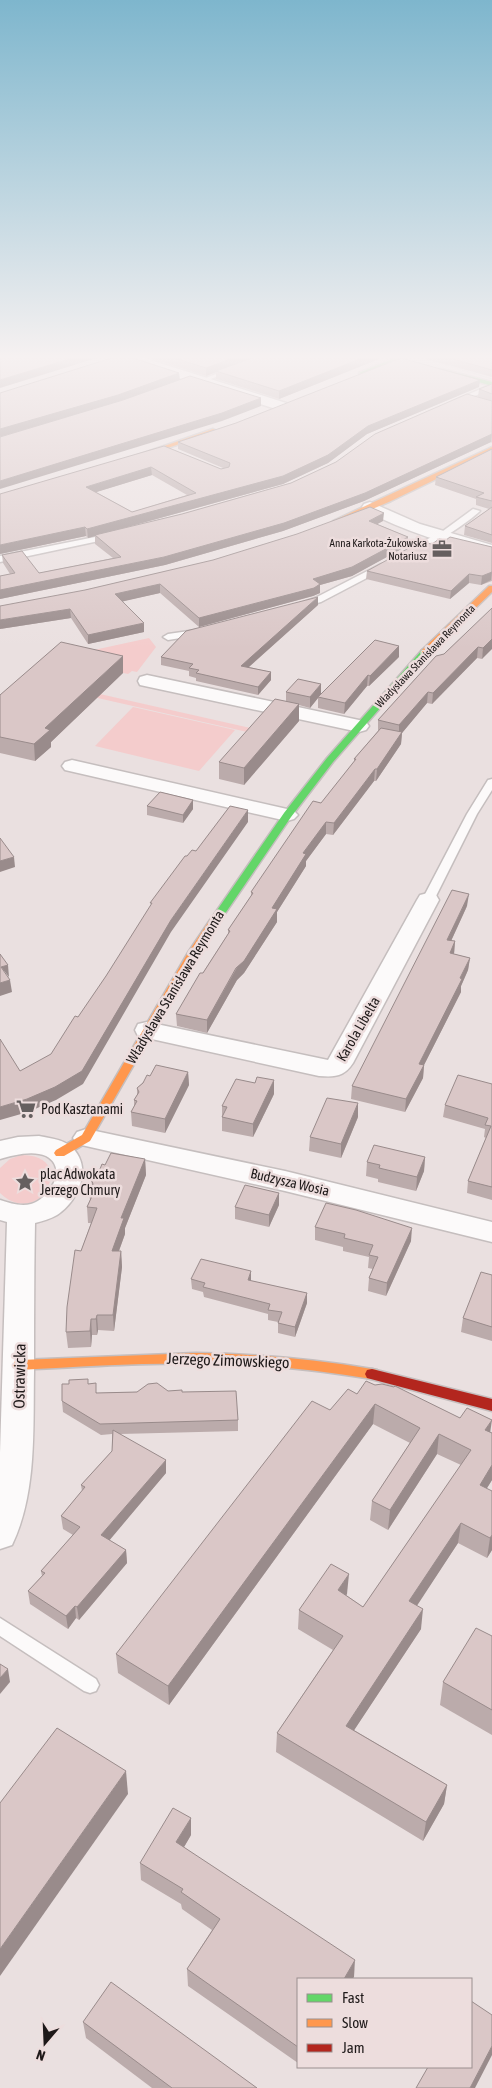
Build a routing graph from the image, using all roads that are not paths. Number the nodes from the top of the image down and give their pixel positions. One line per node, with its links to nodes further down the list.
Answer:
1 (149, 454): 3 (street)
2 (481, 454): 4 (street)
3 (119, 462)
4 (370, 507): 6 (street); 8 (street)
5 (476, 511): 8 (lane)
6 (330, 524)
7 (120, 534): 11 (lane)
8 (439, 535): 9 (street); 10 (lane)
9 (492, 550)
10 (403, 554)
11 (0, 558)
12 (387, 563): 14 (lane)
13 (492, 588): 18 (street, Władysława Stanisława Reymonta)
14 (290, 608)
15 (205, 630): 16 (lane)
16 (168, 637)
17 (147, 681): 18 (street)
18 (359, 726): 21 (street, Władysława Stanisława Reymonta)
19 (72, 766): 21 (street)
20 (492, 782): 22 (lane)
21 (287, 815): 23 (street, Władysława Stanisława Reymonta)
22 (428, 900): 23 (street, Karola Libelta)
23 (147, 1030): 24 (street, Władysława Stanisława Reymonta)
24 (86, 1138): 26 (street); 28 (street, Budzysza Wosia)
25 (0, 1150): 26 (street)
26 (60, 1153): 27 (street)
27 (11, 1213): 29 (street, Ostrawicka)
28 (492, 1232)
29 (20, 1365): 30 (street, Jerzego Zimowskiego); 31 (street, Ostrawicka)
30 (492, 1405)
31 (9, 1422): 32 (street, Ostrawicka)
32 (0, 1535)
33 (0, 1626): 34 (lane)
34 (90, 1685)

